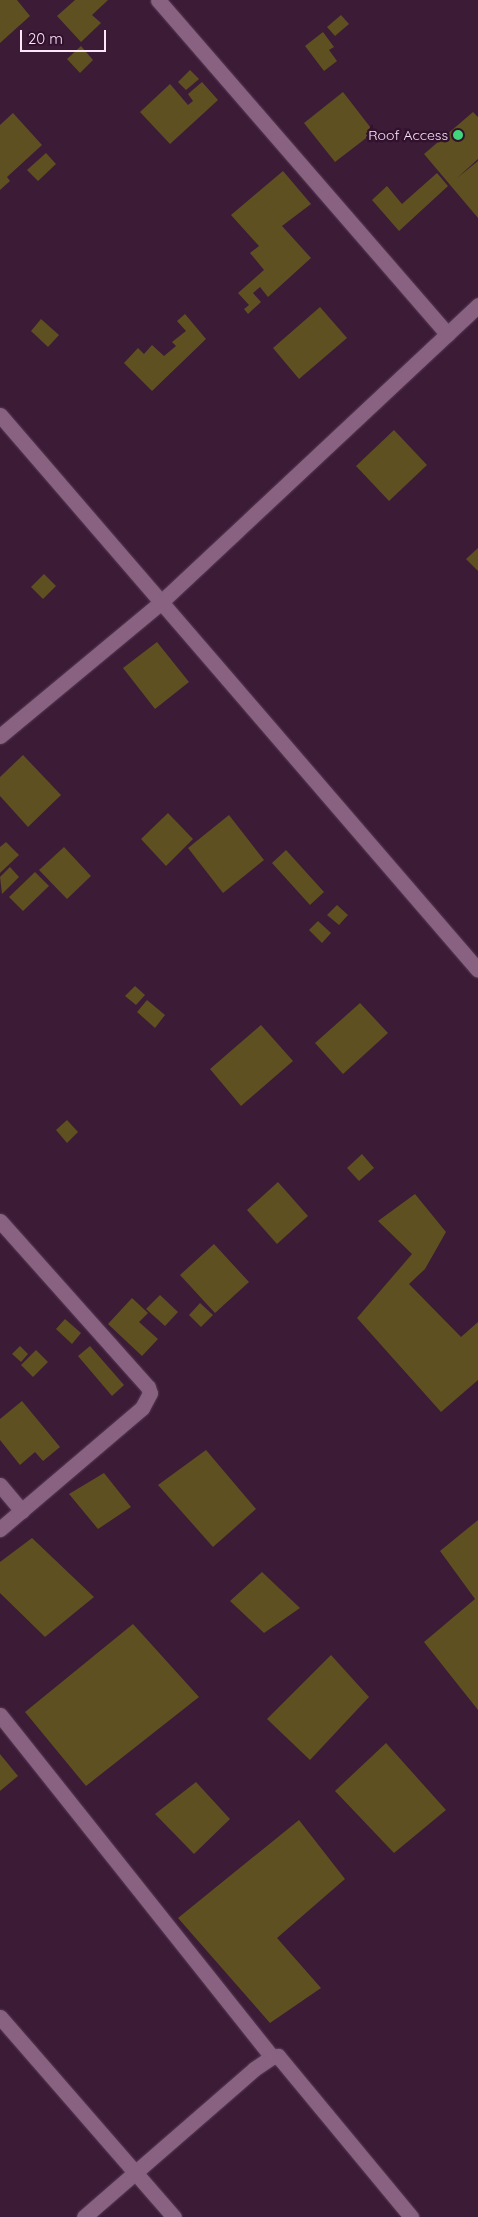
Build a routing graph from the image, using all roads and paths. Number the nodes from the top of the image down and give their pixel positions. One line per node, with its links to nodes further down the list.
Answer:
1 (158, 0): 3 (street)
2 (478, 305): 3 (street)
3 (447, 334): 5 (street)
4 (0, 415): 5 (street)
5 (160, 603): 6 (street); 7 (street)
6 (0, 736)
7 (478, 970)
8 (0, 1221): 10 (street)
9 (0, 1485): 10 (street)
10 (22, 1511): 11 (street)
11 (0, 1529)
12 (0, 1715): 14 (street)
13 (0, 2017): 15 (street)
14 (272, 2057): 15 (street); 18 (street)
15 (138, 2174): 16 (street); 17 (street)
16 (84, 2217)
17 (174, 2217)
18 (410, 2217)

